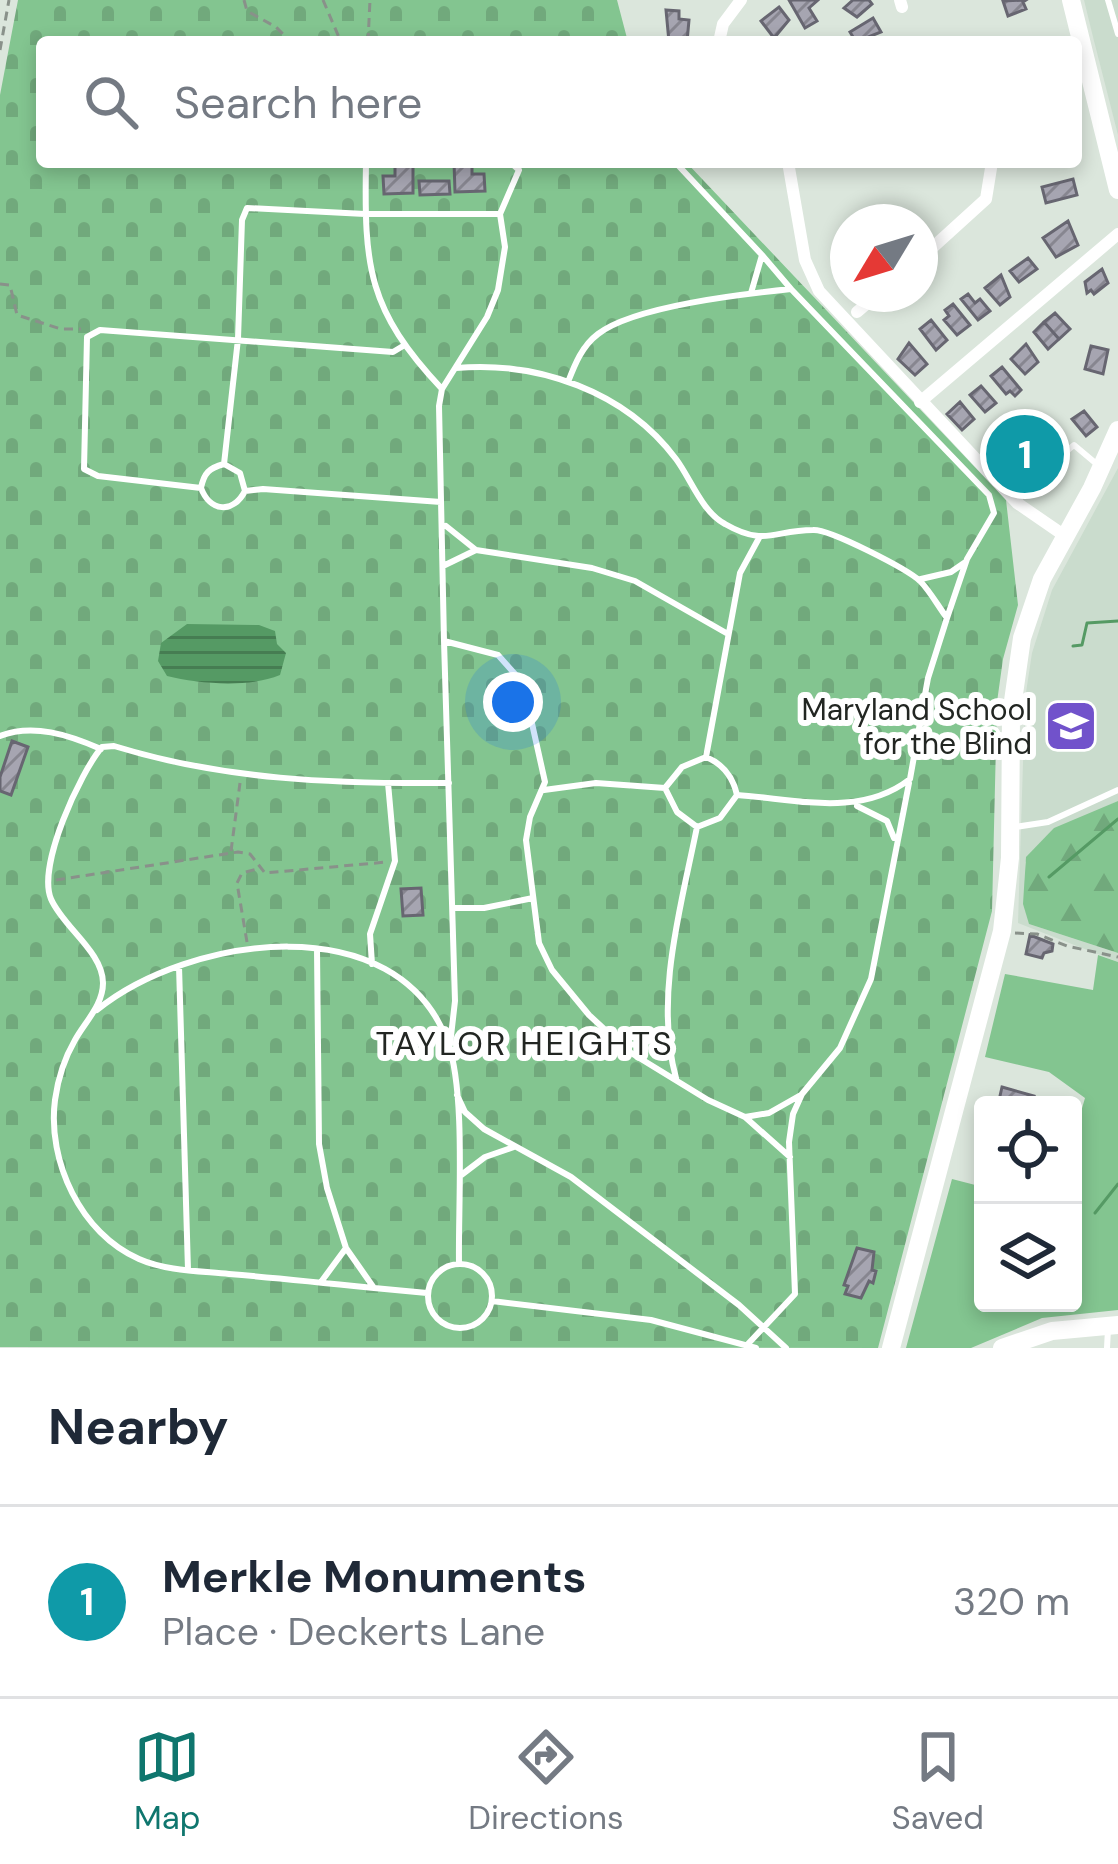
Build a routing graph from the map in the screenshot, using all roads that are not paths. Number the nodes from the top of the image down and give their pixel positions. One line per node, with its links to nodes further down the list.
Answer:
1 (741, 0): 5 (street)
2 (1071, 0): 6 (main road)
3 (1108, 0): 4 (lane)
4 (1118, 34)
5 (720, 36)
6 (1076, 36)
7 (1083, 81): 14 (main road)
8 (366, 168): 15 (lane)
9 (517, 168): 13 (lane)
10 (681, 168): 19 (lane)
11 (789, 168): 27 (street)
12 (991, 168): 18 (street)
13 (519, 170): 16 (lane)
14 (1118, 190)
15 (365, 214): 16 (lane); 22 (lane); 23 (lane)
16 (500, 214): 24 (lane)
17 (1118, 234): 27 (street)
18 (938, 243)
19 (762, 256): 20 (lane); 21 (lane)
20 (791, 289): 21 (lane); 39 (lane)
21 (751, 293): 25 (lane)
22 (238, 339): 23 (lane); 29 (lane); 31 (lane)
23 (403, 346): 26 (lane)
24 (456, 368): 25 (lane); 26 (lane)
25 (568, 382): 37 (lane)
26 (442, 389): 33 (lane)
27 (920, 402): 34 (street)
28 (1118, 430): 30 (main road)
29 (224, 464): 31 (lane); 32 (lane)
30 (1102, 469): 34 (lane); 36 (main road)
31 (201, 488): 32 (lane)
32 (245, 491): 33 (lane)
33 (442, 502): 35 (lane)
34 (1016, 503): 36 (street)
35 (444, 525): 38 (lane); 40 (lane)
36 (1065, 536): 57 (main road)
37 (759, 538): 41 (lane); 43 (lane)
38 (476, 550): 40 (lane); 43 (lane)
39 (967, 560): 41 (lane); 42 (lane)
40 (443, 566): 44 (lane)
41 (918, 578): 42 (lane)
42 (947, 618): 48 (lane)
43 (728, 634): 47 (lane)
44 (444, 640): 50 (lane); 52 (lane)
45 (0, 736): 46 (lane)
46 (100, 749): 49 (lane); 64 (lane)
47 (706, 757): 51 (lane); 54 (lane)
48 (910, 779): 55 (lane); 58 (lane)
49 (388, 783): 50 (lane); 62 (lane)
50 (448, 783): 60 (lane)
51 (665, 788): 52 (lane); 56 (lane)
52 (544, 790): 59 (lane)
53 (1118, 790): 57 (lane)
54 (737, 795): 55 (lane); 56 (lane)
55 (854, 805): 58 (lane)
56 (697, 827): 65 (lane)
57 (1010, 827): 86 (main road)
58 (896, 842): 70 (lane)
59 (532, 898): 60 (lane); 66 (lane)
60 (452, 908): 67 (lane)
61 (316, 949): 62 (lane); 63 (lane); 75 (lane)
62 (373, 964): 67 (lane)
63 (178, 966): 64 (lane); 77 (lane)
64 (92, 1014): 77 (lane)
65 (668, 1030): 66 (lane); 68 (lane)
66 (620, 1044): 68 (lane)
67 (450, 1048): 69 (lane)
68 (676, 1082): 71 (lane)
69 (455, 1092): 72 (lane); 74 (lane)
70 (802, 1094): 71 (lane); 73 (lane)
71 (745, 1117): 73 (lane)
72 (514, 1147): 74 (lane); 83 (lane)
73 (790, 1157): 83 (lane)
74 (458, 1179): 76 (lane)
75 (346, 1249): 78 (lane); 79 (lane)
76 (459, 1264): 80 (lane); 81 (lane)
77 (188, 1270): 78 (lane)
78 (321, 1282): 79 (lane)
79 (374, 1288): 80 (lane)
80 (427, 1293): 81 (lane)
81 (492, 1301): 84 (lane)
82 (1113, 1325): 87 (main road); 88 (lane)
83 (764, 1326): 84 (lane); 85 (lane)
84 (751, 1346)
85 (786, 1348)
86 (891, 1348)
87 (1002, 1348)
88 (1107, 1348)

